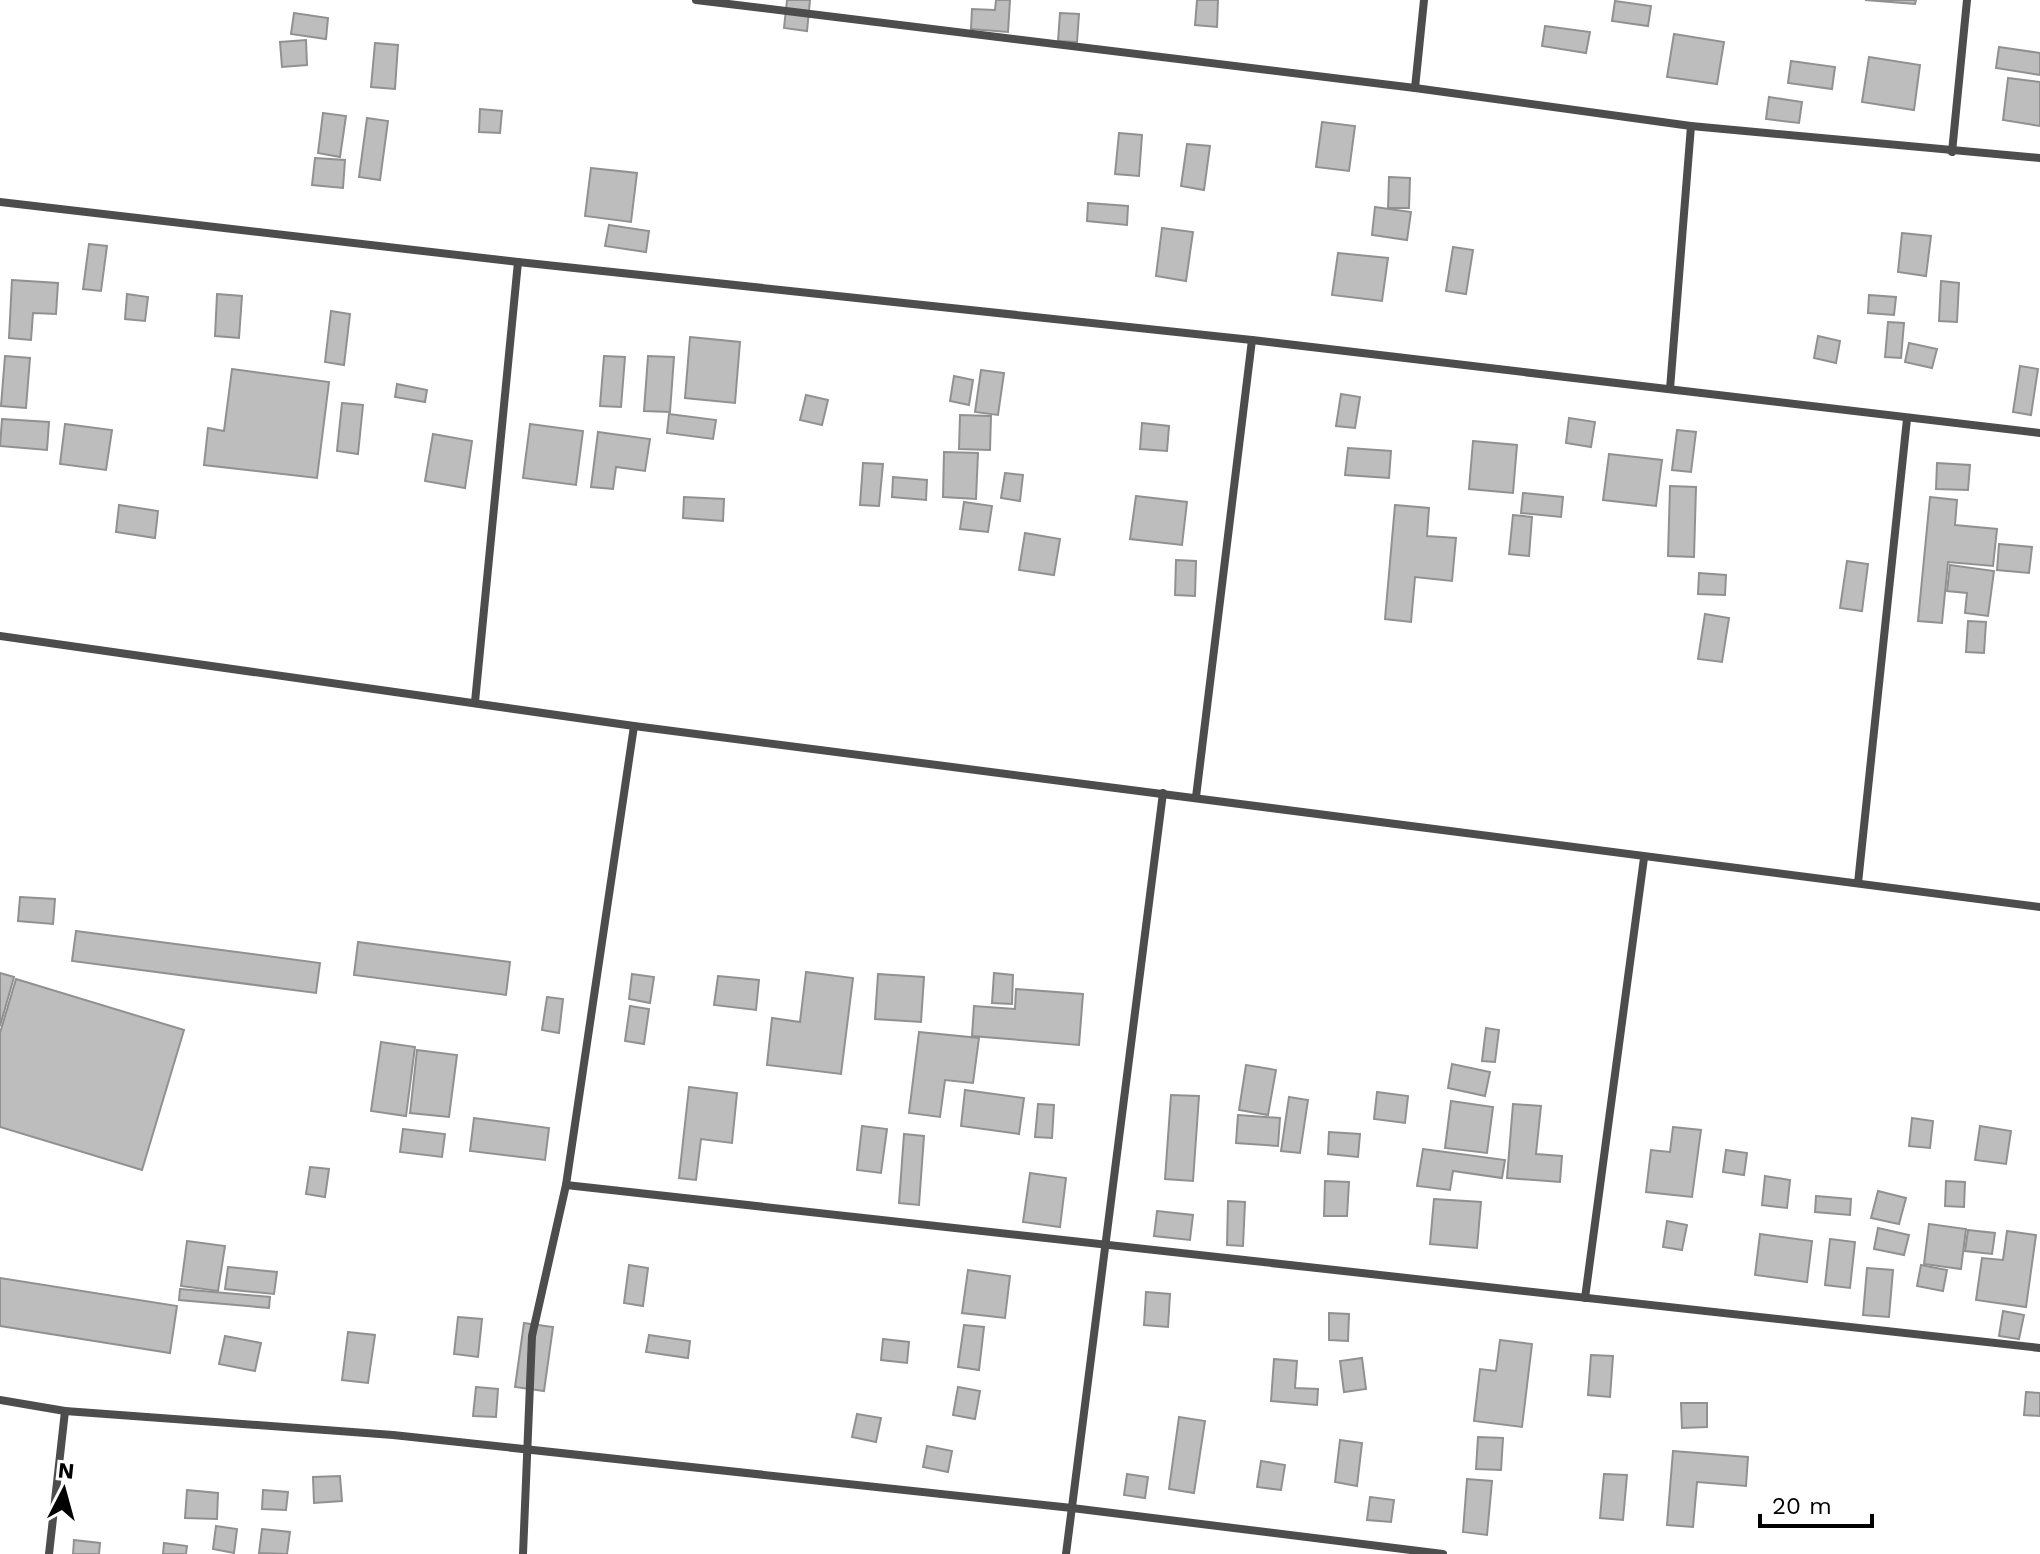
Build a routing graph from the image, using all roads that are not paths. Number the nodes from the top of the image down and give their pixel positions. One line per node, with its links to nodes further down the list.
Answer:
1 (696, 0): 4 (street)
2 (1424, 0): 4 (street)
3 (1967, 0): 6 (street)
4 (1415, 88): 5 (street)
5 (1691, 126): 6 (street); 11 (street)
6 (1952, 152): 7 (street)
7 (2040, 158)
8 (0, 202): 9 (street)
9 (518, 262): 10 (street); 15 (street)
10 (1252, 340): 11 (street); 18 (street)
11 (1670, 389): 12 (street)
12 (1907, 419): 13 (street); 20 (street)
13 (2040, 433)
14 (0, 636): 15 (street)
15 (475, 702): 16 (street)
16 (634, 726): 17 (street); 22 (street)
17 (1163, 793): 18 (street); 23 (street)
18 (1196, 797): 19 (street)
19 (1644, 858): 20 (street); 24 (street)
20 (1858, 883): 21 (street)
21 (2040, 907)
22 (566, 1185): 23 (street); 28 (street)
23 (1106, 1243): 24 (street); 29 (street)
24 (1585, 1298): 25 (street)
25 (2040, 1348)
26 (0, 1400): 27 (street)
27 (65, 1411): 28 (street); 30 (street)
28 (526, 1451): 29 (street); 31 (street)
29 (1072, 1508): 32 (street); 33 (street)
30 (49, 1554)
31 (523, 1554)
32 (1066, 1554)
33 (1443, 1554)

